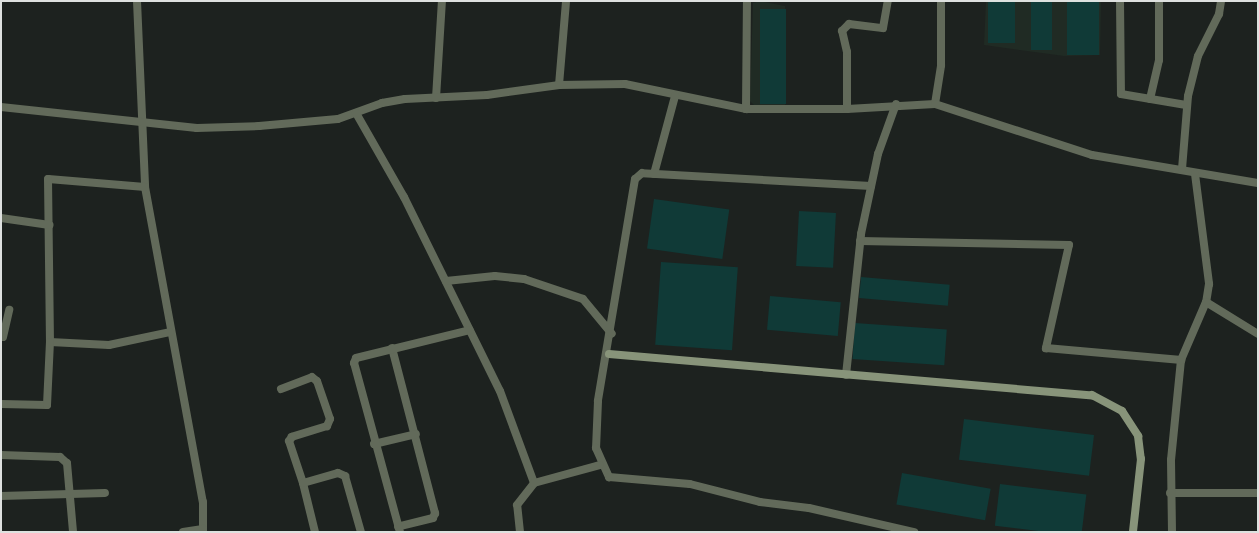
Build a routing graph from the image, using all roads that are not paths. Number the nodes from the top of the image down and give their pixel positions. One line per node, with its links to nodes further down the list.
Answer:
1 (137, 1): 21 (street)
2 (442, 1): 12 (street)
3 (566, 1): 10 (street)
4 (747, 1): 18 (street)
5 (888, 1): 19 (street)
6 (941, 1): 15 (street)
7 (1120, 1): 13 (street)
8 (1159, 1): 13 (street)
9 (1221, 1): 16 (street)
10 (558, 85): 11 (street); 12 (street)
11 (675, 96): 18 (street); 23 (street)
12 (436, 98): 20 (street)
13 (1150, 99): 16 (street)
14 (896, 104): 15 (street); 19 (street); 26 (street)
15 (935, 104): 22 (street)
16 (1186, 105): 22 (street)
17 (1, 106): 21 (street)
18 (746, 109): 19 (street)
19 (847, 109)
20 (356, 112): 21 (street); 31 (street)
21 (141, 122): 27 (street)
22 (1182, 170): 24 (street)
23 (654, 174): 26 (street); 37 (street)
24 (1195, 174): 25 (street); 32 (street)
25 (1258, 182)
26 (871, 186): 30 (street)
27 (145, 187): 29 (street); 36 (street)
28 (1, 218): 29 (street)
29 (49, 225): 40 (street)
30 (860, 241): 43 (street); 44 (street)
31 (446, 281): 35 (street); 37 (street)
32 (1206, 302): 38 (street); 43 (street)
33 (9, 310): 34 (street)
34 (4, 319): 39 (street)
35 (470, 330): 41 (street); 52 (street)
36 (170, 332): 40 (street); 58 (street)
37 (612, 334): 42 (street)
38 (1258, 334)
39 (4, 336)
40 (50, 342): 46 (street)
41 (392, 348): 47 (street); 48 (street)
42 (609, 354): 44 (street); 50 (street)
43 (1181, 360): 54 (street)
44 (846, 375): 66 (street)
45 (281, 389): 51 (street)
46 (1, 404)
47 (416, 434): 48 (street); 59 (street)
48 (374, 444): 59 (street)
49 (1, 456): 56 (street)
50 (600, 465): 52 (street); 65 (street)
51 (303, 483): 62 (street); 63 (street)
52 (534, 483): 64 (street)
53 (105, 492): 56 (street)
54 (1170, 493): 55 (street); 67 (street)
55 (1258, 493)
56 (68, 495): 57 (street); 60 (street)
57 (1, 496)
58 (203, 530): 61 (street)
59 (399, 530)
60 (72, 532)
61 (183, 532)
62 (315, 532)
63 (361, 532)
64 (520, 532)
65 (914, 532)
66 (1133, 532)
67 (1172, 532)

